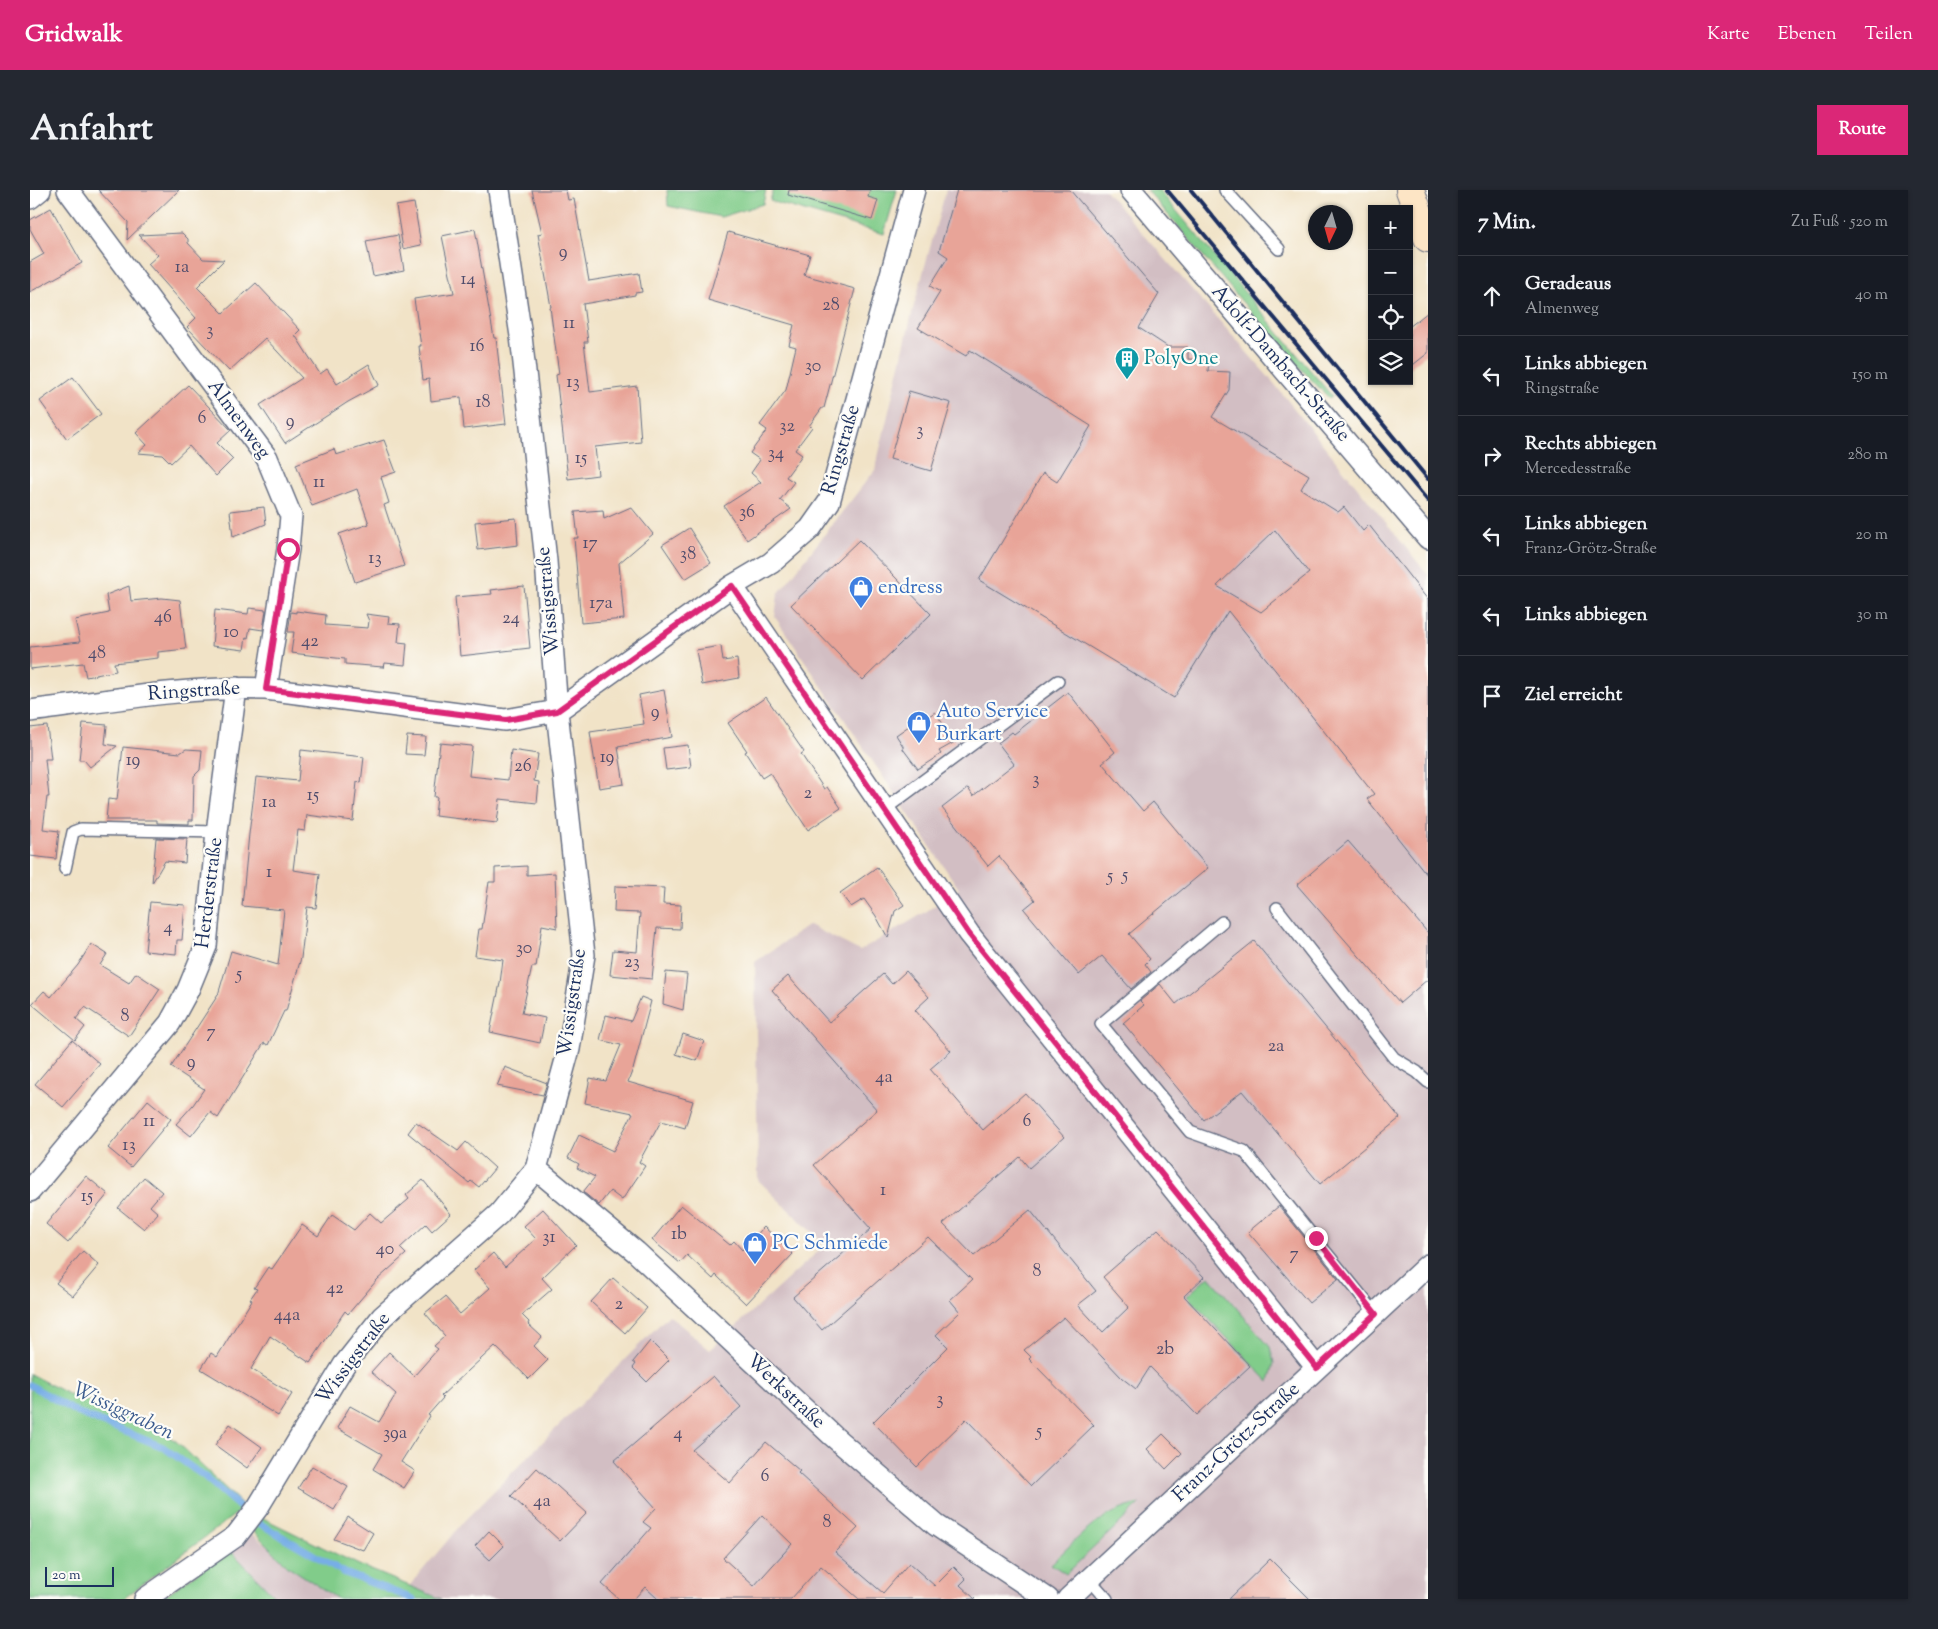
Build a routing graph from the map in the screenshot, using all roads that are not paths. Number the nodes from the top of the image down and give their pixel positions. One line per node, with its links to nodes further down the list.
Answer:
1 (40, 190): 8 (street)
2 (68, 190): 15 (street, Almenweg)
3 (499, 190): 17 (street, Wissigstraße)
4 (914, 190): 12 (street, Ringstraße)
5 (1131, 190): 11 (street, Adolf-Dambach-Straße)
6 (1225, 190): 10 (lane)
7 (1410, 190): 9 (street)
8 (30, 198)
9 (1428, 238)
10 (1279, 249)
11 (1428, 538)
12 (732, 586): 17 (street, Ringstraße); 18 (street)
13 (1058, 682): 18 (lane)
14 (236, 688): 15 (street, Ringstraße); 16 (street, Ringstraße); 19 (street, Herderstraße)
15 (266, 689): 17 (street, Ringstraße)
16 (30, 710)
17 (557, 711): 24 (street, Wissigstraße)
18 (885, 809): 28 (street)
19 (217, 832): 20 (lane); 25 (street, Herderstraße)
20 (65, 869)
21 (1277, 908): 23 (lane)
22 (1222, 922): 27 (lane)
23 (1428, 1082)
24 (536, 1169): 30 (street, Wissigstraße); 31 (street, Werkstraße)
25 (30, 1191)
26 (1428, 1266): 27 (street, Franz-Grötz-Straße)
27 (1376, 1314): 28 (street, Franz-Grötz-Straße)
28 (1317, 1368): 29 (street, Franz-Grötz-Straße)
29 (1090, 1580): 32 (street, Franz-Grötz-Straße); 33 (lane)
30 (145, 1599)
31 (1048, 1599)
32 (1068, 1599)
33 (1107, 1599)

